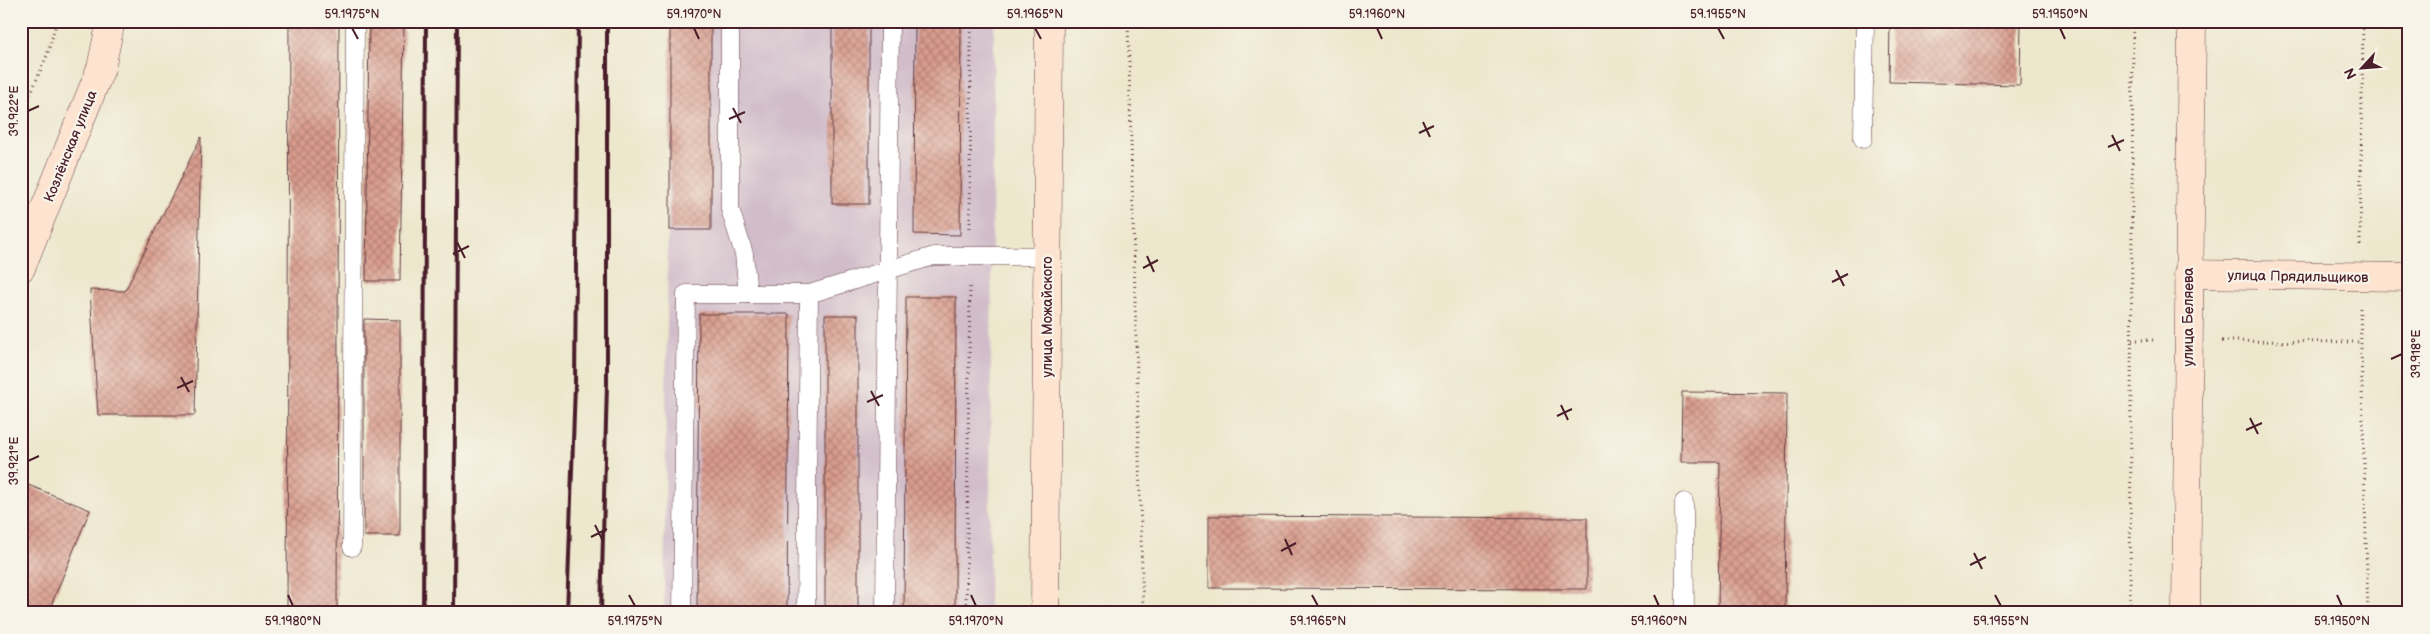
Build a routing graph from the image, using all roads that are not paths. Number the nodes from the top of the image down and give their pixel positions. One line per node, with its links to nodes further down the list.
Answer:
1 (111, 21): 10 (street, Козлёнская улица)
2 (355, 21): 17 (lane)
3 (730, 21): 14 (lane)
4 (890, 21): 11 (lane)
5 (1048, 21): 9 (street, улица Можайского)
6 (1865, 21): 8 (lane)
7 (2192, 21): 12 (street, улица Беляева)
8 (1863, 139)
9 (1047, 256): 11 (lane); 21 (street, улица Можайского)
10 (21, 268)
11 (887, 270): 15 (lane); 20 (lane)
12 (2188, 274): 13 (street, улица Прядильщиков); 23 (street, улица Беляева)
13 (2409, 278)
14 (748, 294): 15 (lane); 18 (lane)
15 (809, 294): 19 (lane)
16 (1684, 502): 22 (lane)
17 (352, 547)
18 (682, 613)
19 (806, 613)
20 (885, 613)
21 (1045, 613)
22 (1685, 613)
23 (2186, 613)

